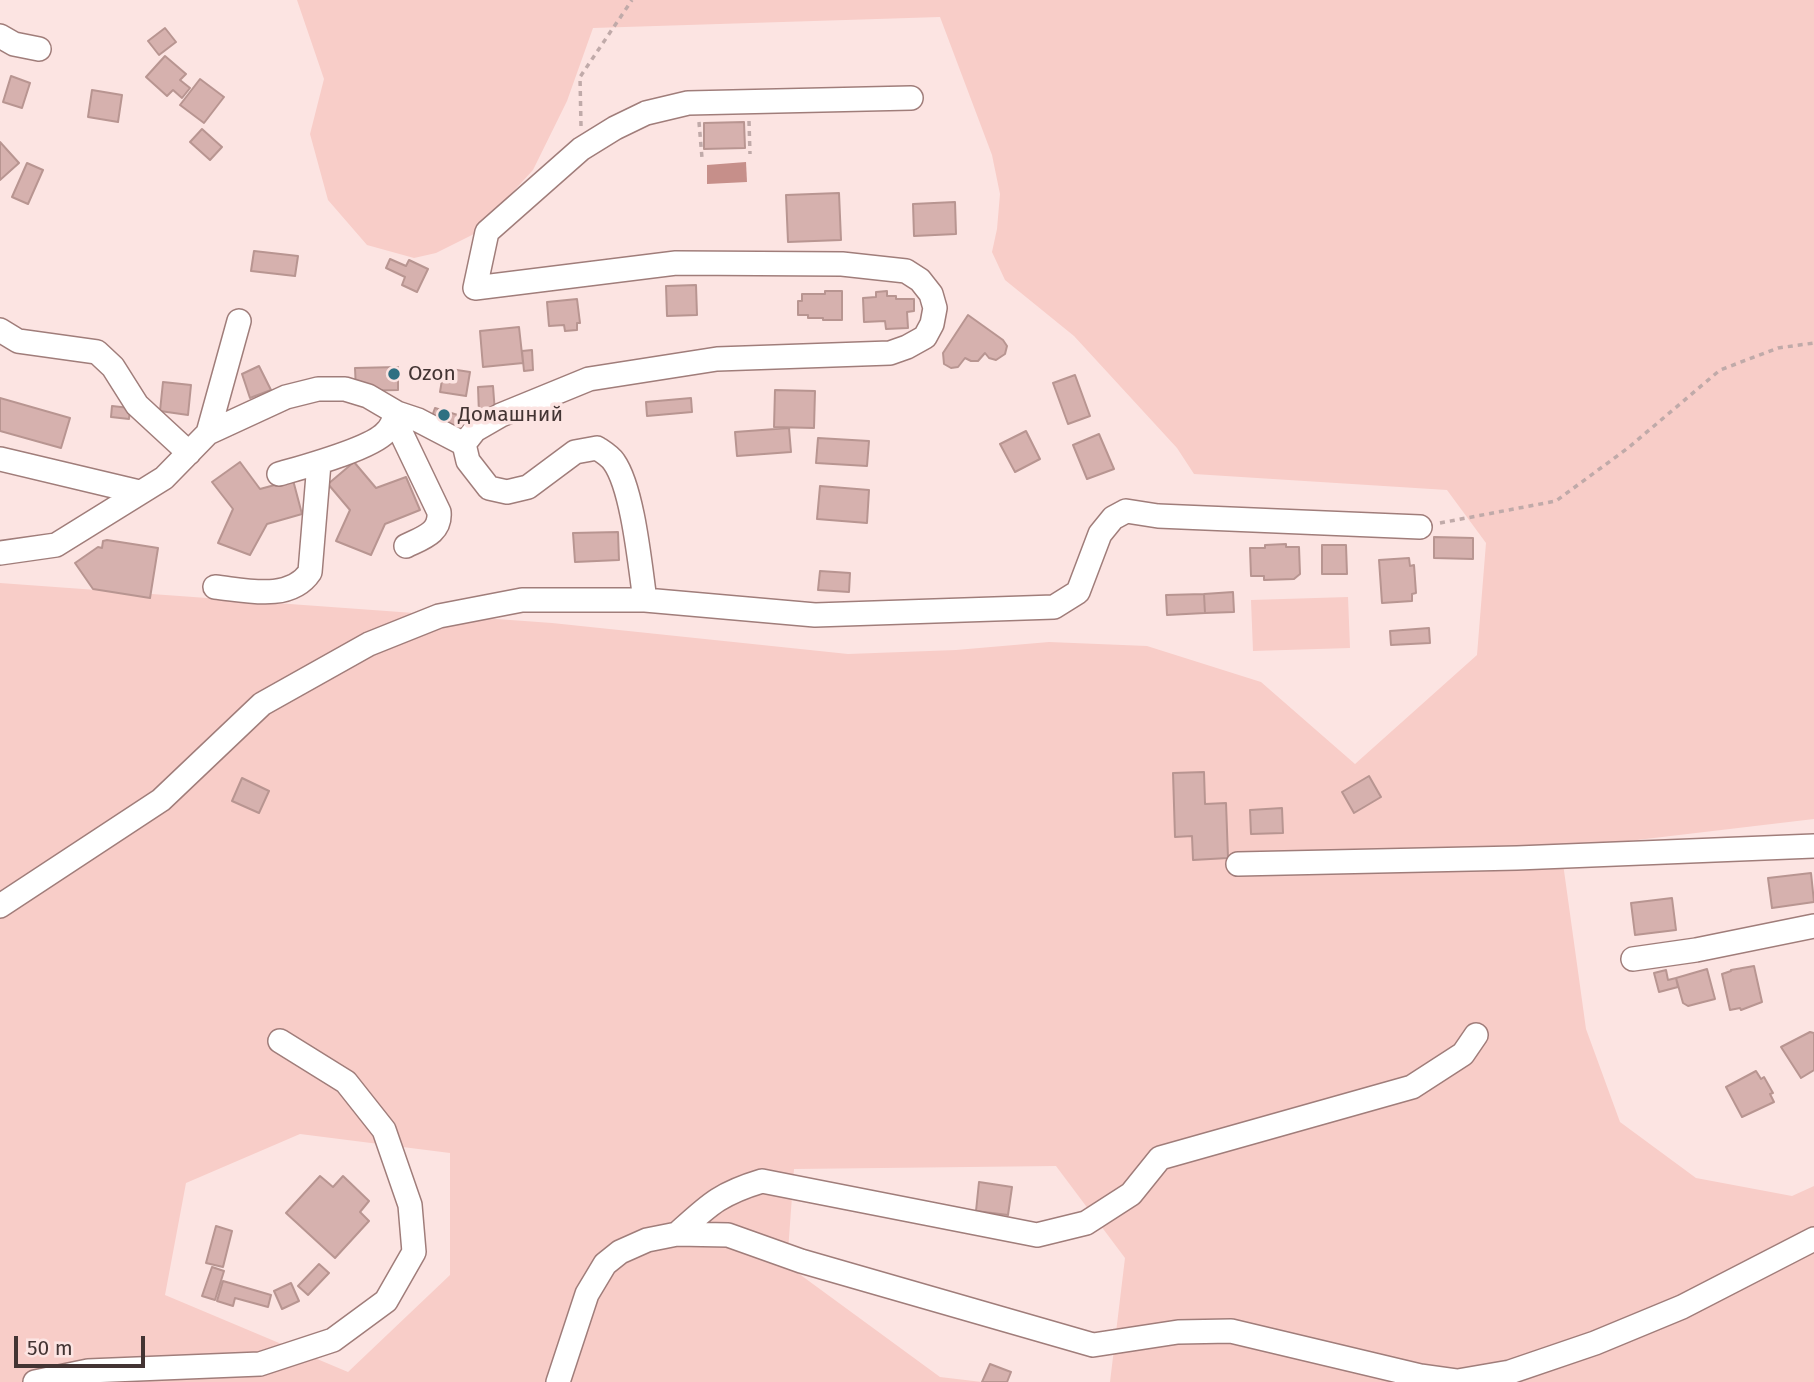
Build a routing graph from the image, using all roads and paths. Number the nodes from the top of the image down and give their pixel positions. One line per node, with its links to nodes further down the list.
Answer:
1 (632, 0): 7 (path)
2 (0, 36): 3 (street)
3 (39, 49)
4 (911, 97): 5 (street)
5 (748, 109): 6 (street); 8 (path)
6 (699, 110): 7 (street); 9 (path)
7 (581, 149): 15 (street)
8 (750, 154)
9 (702, 158)
10 (239, 321): 14 (street)
11 (0, 330): 16 (street)
12 (1814, 343): 21 (path)
13 (396, 416): 14 (street); 15 (street); 18 (street); 22 (street)
14 (208, 433): 16 (street)
15 (464, 444): 25 (street)
16 (189, 453): 20 (street)
17 (0, 459): 20 (street)
18 (319, 463): 19 (street); 24 (street)
19 (279, 474)
20 (139, 492): 23 (street)
21 (1420, 527): 25 (street)
22 (406, 546)
23 (0, 553)
24 (215, 587)
25 (645, 600): 28 (street)
26 (1814, 846): 27 (street)
27 (1238, 864)
28 (0, 906)
29 (1814, 926): 30 (street)
30 (1633, 959)
31 (1476, 1035): 33 (street)
32 (280, 1041): 36 (street)
33 (677, 1234): 35 (street); 37 (street)
34 (1814, 1239): 35 (street)
35 (1454, 1381)
36 (35, 1382)
37 (558, 1382)

